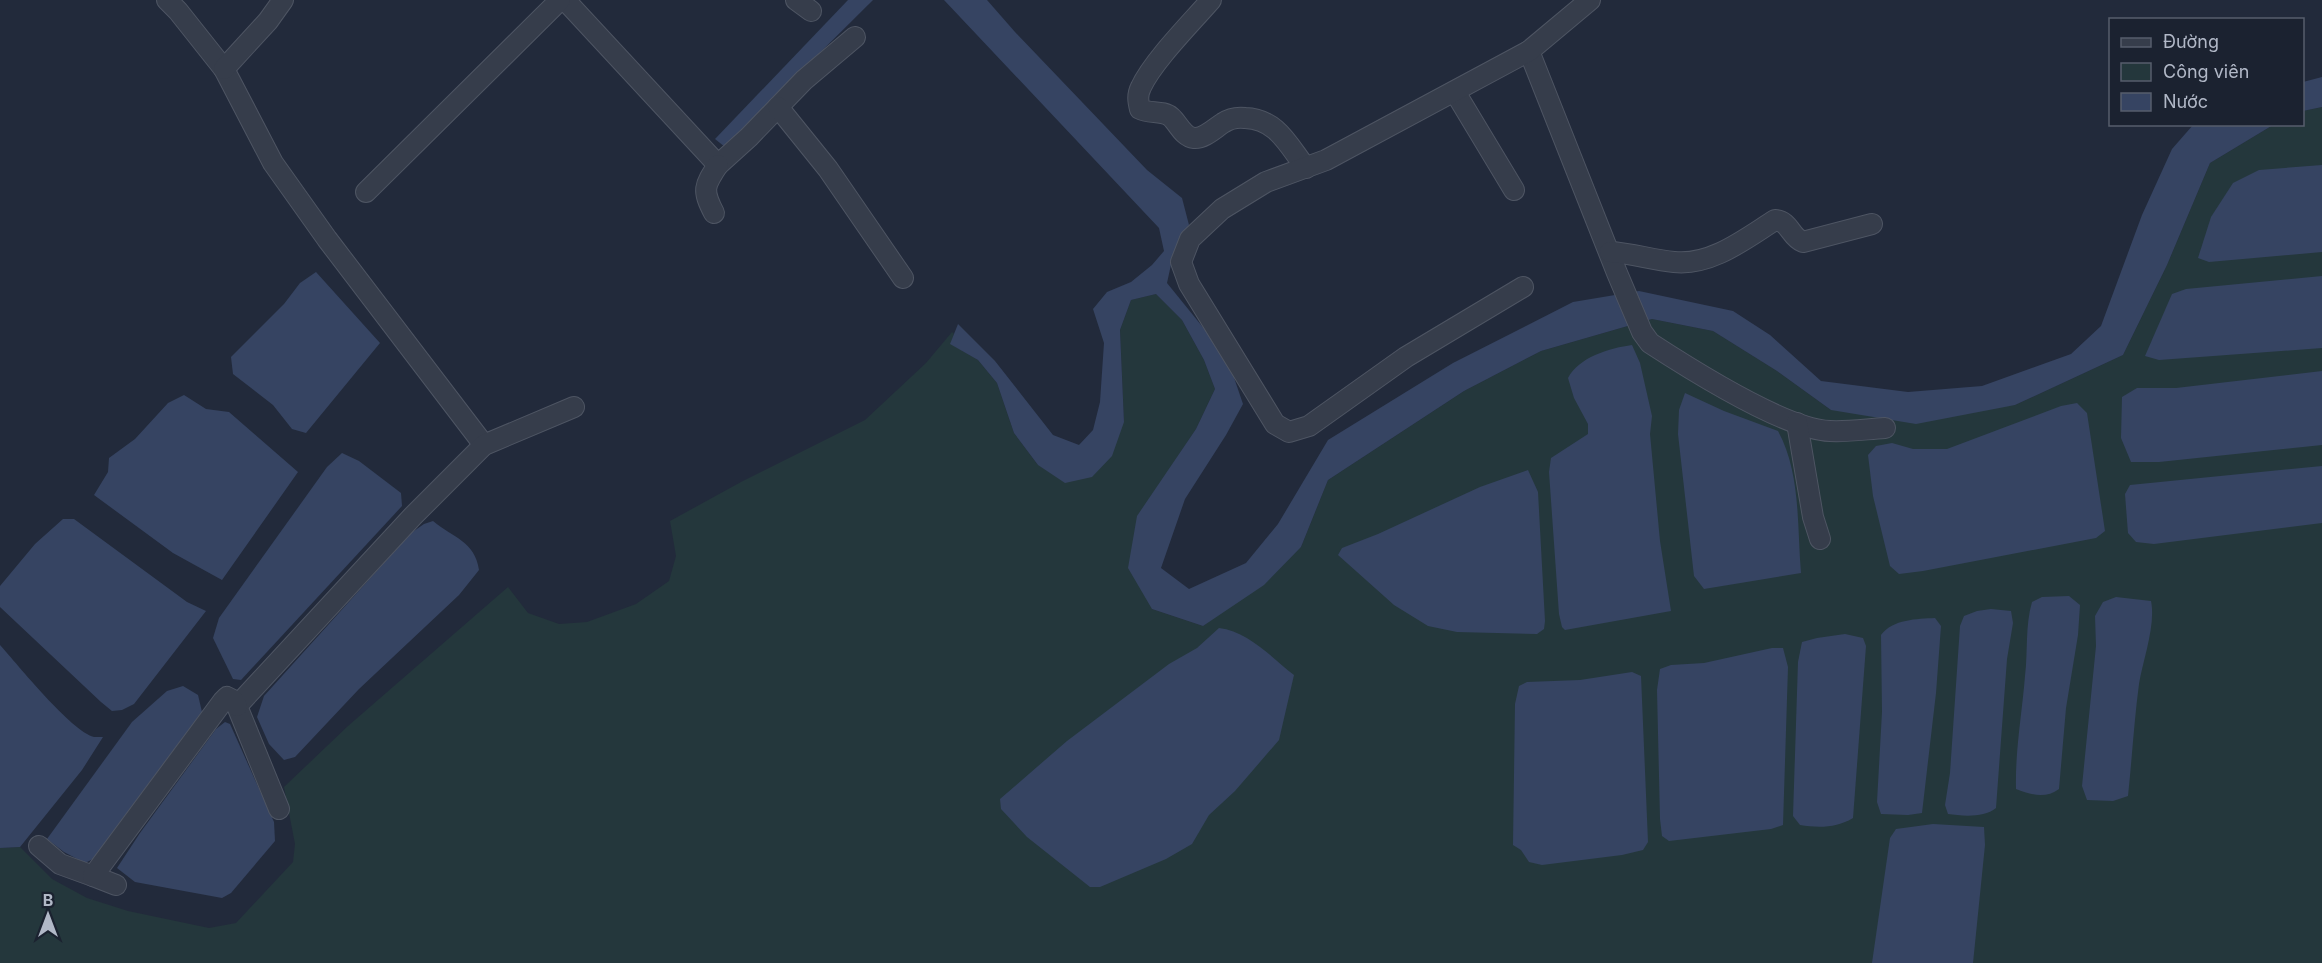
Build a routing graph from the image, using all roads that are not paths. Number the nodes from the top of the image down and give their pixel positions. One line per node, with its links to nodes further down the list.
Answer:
1 (167, 0): 9 (street)
2 (283, 0): 9 (street)
3 (560, 0): 15 (street)
4 (565, 0): 12 (street)
5 (1211, 0): 13 (street)
6 (1590, 0): 8 (street)
7 (855, 37): 11 (street)
8 (1529, 51): 10 (street); 18 (street)
9 (224, 69): 24 (street)
10 (1455, 92): 13 (street); 14 (street)
11 (778, 107): 12 (street); 19 (street)
12 (718, 165): 16 (street)
13 (1306, 168): 20 (street)
14 (1514, 190)
15 (366, 192)
16 (714, 213)
17 (1872, 224): 18 (street)
18 (1610, 252): 22 (street)
19 (903, 278)
20 (1523, 287)
21 (574, 407): 24 (street)
22 (1797, 423): 23 (street); 25 (street)
23 (1885, 428)
24 (483, 445): 26 (street)
25 (1820, 538)
26 (237, 706): 27 (street); 29 (street)
27 (279, 809)
28 (39, 846): 29 (street)
29 (93, 876): 30 (street)
30 (116, 885)

